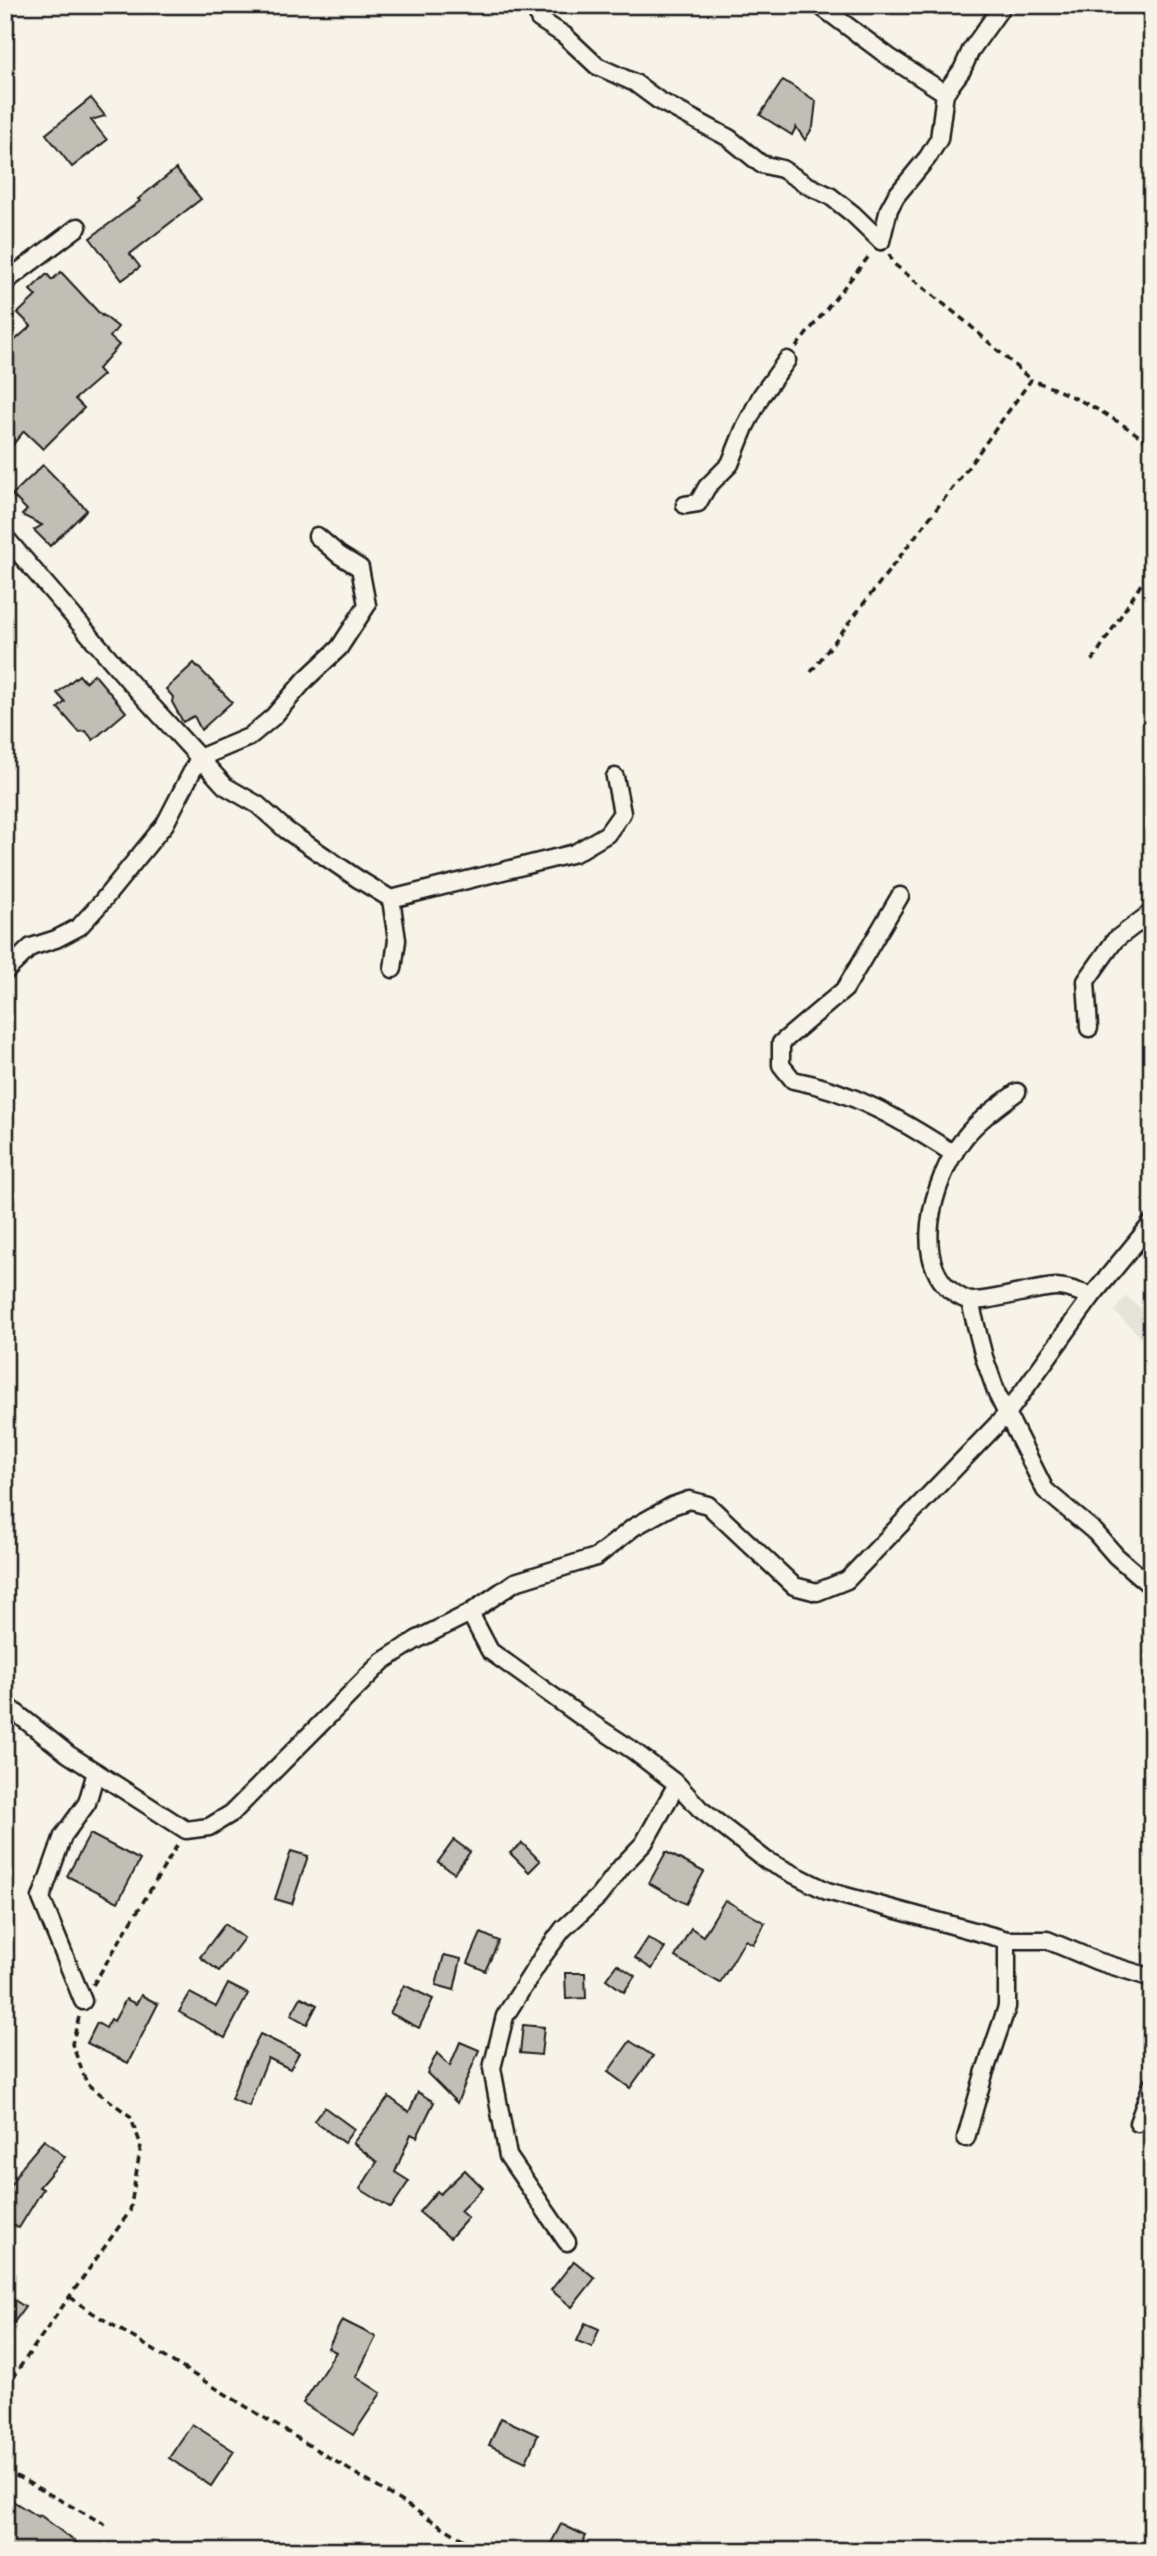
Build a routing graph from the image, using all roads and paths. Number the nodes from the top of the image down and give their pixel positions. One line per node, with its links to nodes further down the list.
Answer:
1 (819, 5): 4 (street)
2 (1003, 5): 4 (street)
3 (539, 19): 6 (street)
4 (945, 93): 6 (street)
5 (78, 227): 7 (street)
6 (881, 241): 8 (path); 9 (path)
7 (5, 282)
8 (787, 360): 11 (street)
9 (1031, 380): 10 (path); 16 (path)
10 (1152, 445)
11 (685, 505)
12 (317, 536): 17 (street)
13 (5, 537): 17 (street)
14 (1152, 567): 15 (path)
15 (1092, 661)
16 (811, 672)
17 (199, 758): 20 (street); 23 (street)
18 (615, 777): 20 (street)
19 (900, 896): 26 (street)
20 (390, 899): 22 (street)
21 (1152, 912): 24 (street)
22 (393, 969)
23 (5, 972)
24 (1089, 1028)
25 (1017, 1092): 26 (street)
26 (954, 1154): 29 (street)
27 (1152, 1223): 28 (street)
28 (1092, 1296): 29 (street); 30 (street)
29 (970, 1302): 30 (street)
30 (1006, 1415): 31 (street); 32 (street)
31 (1152, 1587)
32 (470, 1614): 35 (street); 36 (street)
33 (5, 1704): 34 (street)
34 (96, 1772): 36 (street); 39 (street)
35 (677, 1784): 37 (street); 43 (street)
36 (186, 1830): 39 (path)
37 (1007, 1940): 38 (street); 42 (street)
38 (1152, 1978)
39 (83, 2001): 44 (path)
40 (1152, 2085): 41 (street)
41 (1139, 2123)
42 (967, 2138)
43 (567, 2242)
44 (70, 2297): 45 (path); 48 (path)
45 (5, 2388)
46 (5, 2470): 47 (path)
47 (107, 2525)
48 (482, 2551)

